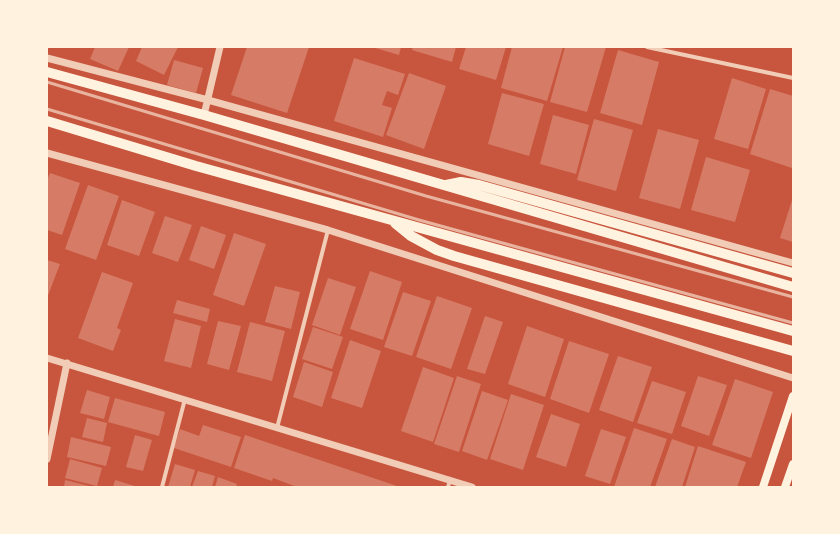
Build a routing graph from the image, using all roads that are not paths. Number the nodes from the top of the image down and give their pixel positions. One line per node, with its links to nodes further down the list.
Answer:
1 (220, 47): 7 (street)
2 (647, 47): 3 (street)
3 (657, 48): 6 (street)
4 (47, 58): 7 (street)
5 (47, 72): 8 (main road)
6 (793, 78)
7 (208, 100): 8 (street); 14 (street)
8 (204, 115): 11 (main road)
9 (47, 121): 12 (main road)
10 (47, 153): 13 (street)
11 (445, 186): 15 (main road); 16 (main road)
12 (390, 220): 17 (main road); 18 (main road)
13 (328, 230): 21 (street); 24 (street)
14 (793, 263)
15 (793, 273)
16 (793, 287)
17 (793, 331)
18 (793, 351)
19 (47, 358): 20 (street)
20 (67, 363): 23 (street); 25 (street)
21 (793, 378)
22 (793, 396): 30 (main road)
23 (184, 399): 24 (street); 28 (street)
24 (277, 428): 27 (street)
25 (47, 459)
26 (793, 464): 31 (main road)
27 (449, 484): 29 (street)
28 (162, 487)
29 (472, 487)
30 (763, 487)
31 (785, 487)

